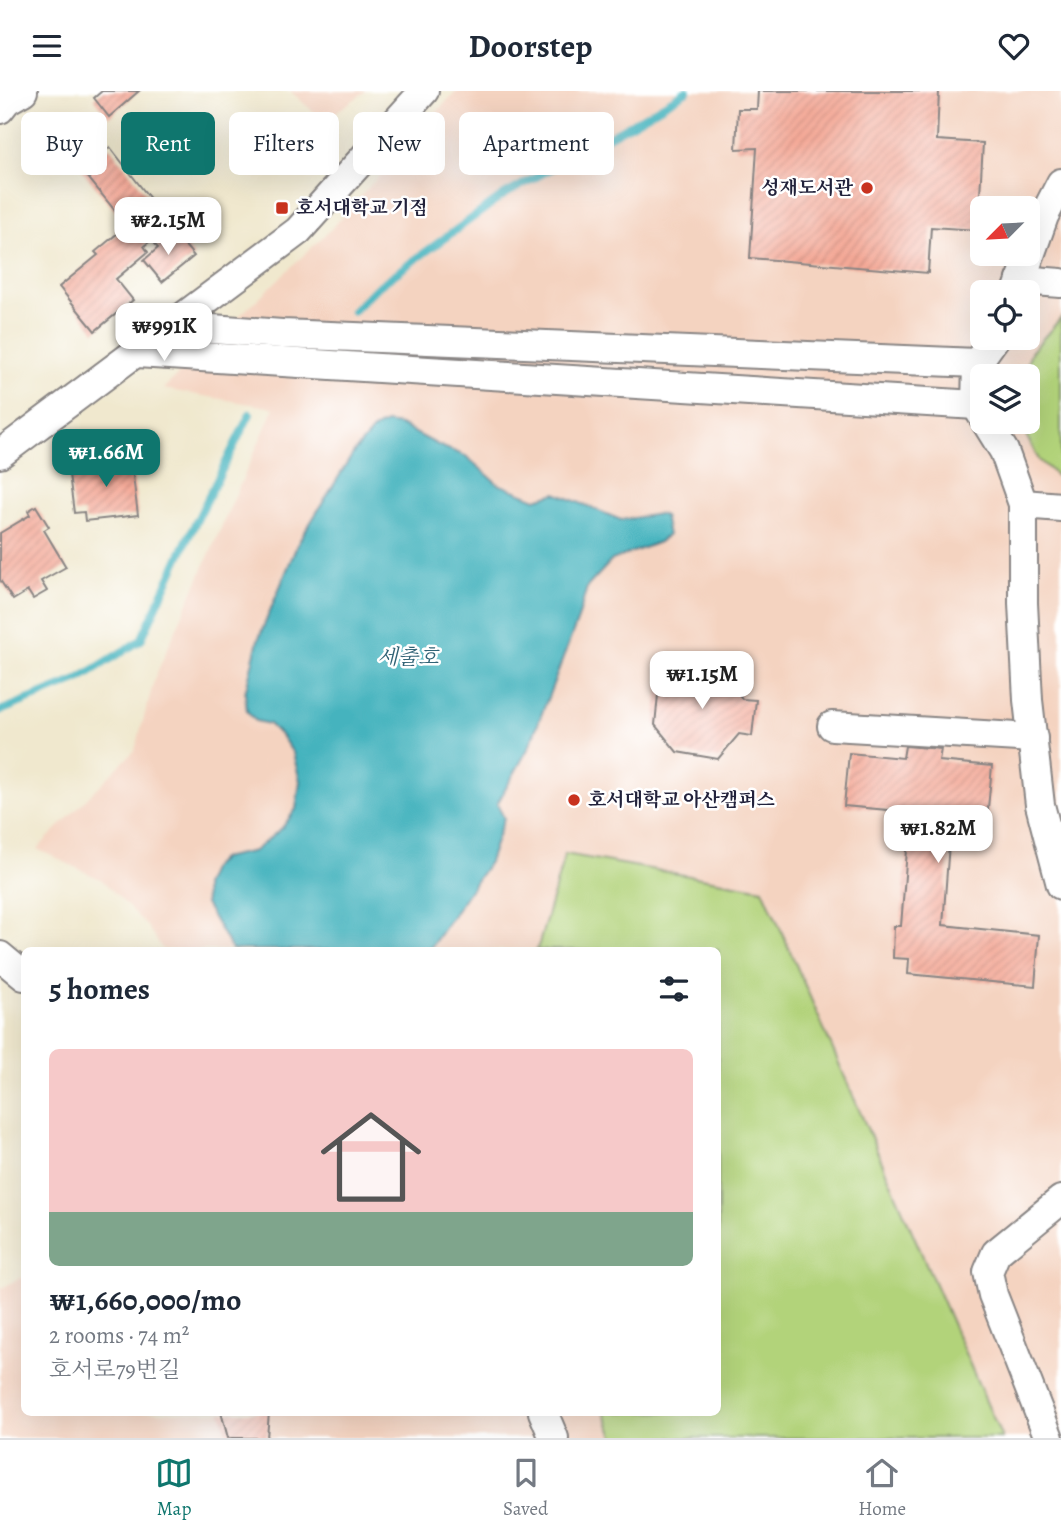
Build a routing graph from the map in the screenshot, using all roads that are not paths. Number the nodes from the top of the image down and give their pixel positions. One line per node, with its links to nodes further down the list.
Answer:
1 (23, 91): 3 (street)
2 (424, 91): 8 (street)
3 (0, 109)
4 (1061, 183): 5 (street)
5 (1021, 280)
6 (1061, 283): 7 (street)
7 (1040, 284)
8 (170, 326): 10 (street); 11 (street)
9 (986, 350): 11 (street)
10 (137, 353): 12 (street); 14 (street)
11 (977, 363)
12 (970, 413)
13 (993, 434): 15 (street)
14 (0, 454)
15 (1023, 505): 16 (street); 18 (street)
16 (1061, 507)
17 (832, 726): 18 (street)
18 (1033, 738): 19 (street)
19 (1061, 885)
20 (0, 956): 21 (street)
21 (21, 974)
22 (1061, 1200): 25 (street)
23 (545, 1416): 24 (street)
24 (554, 1438)
25 (1049, 1438)

